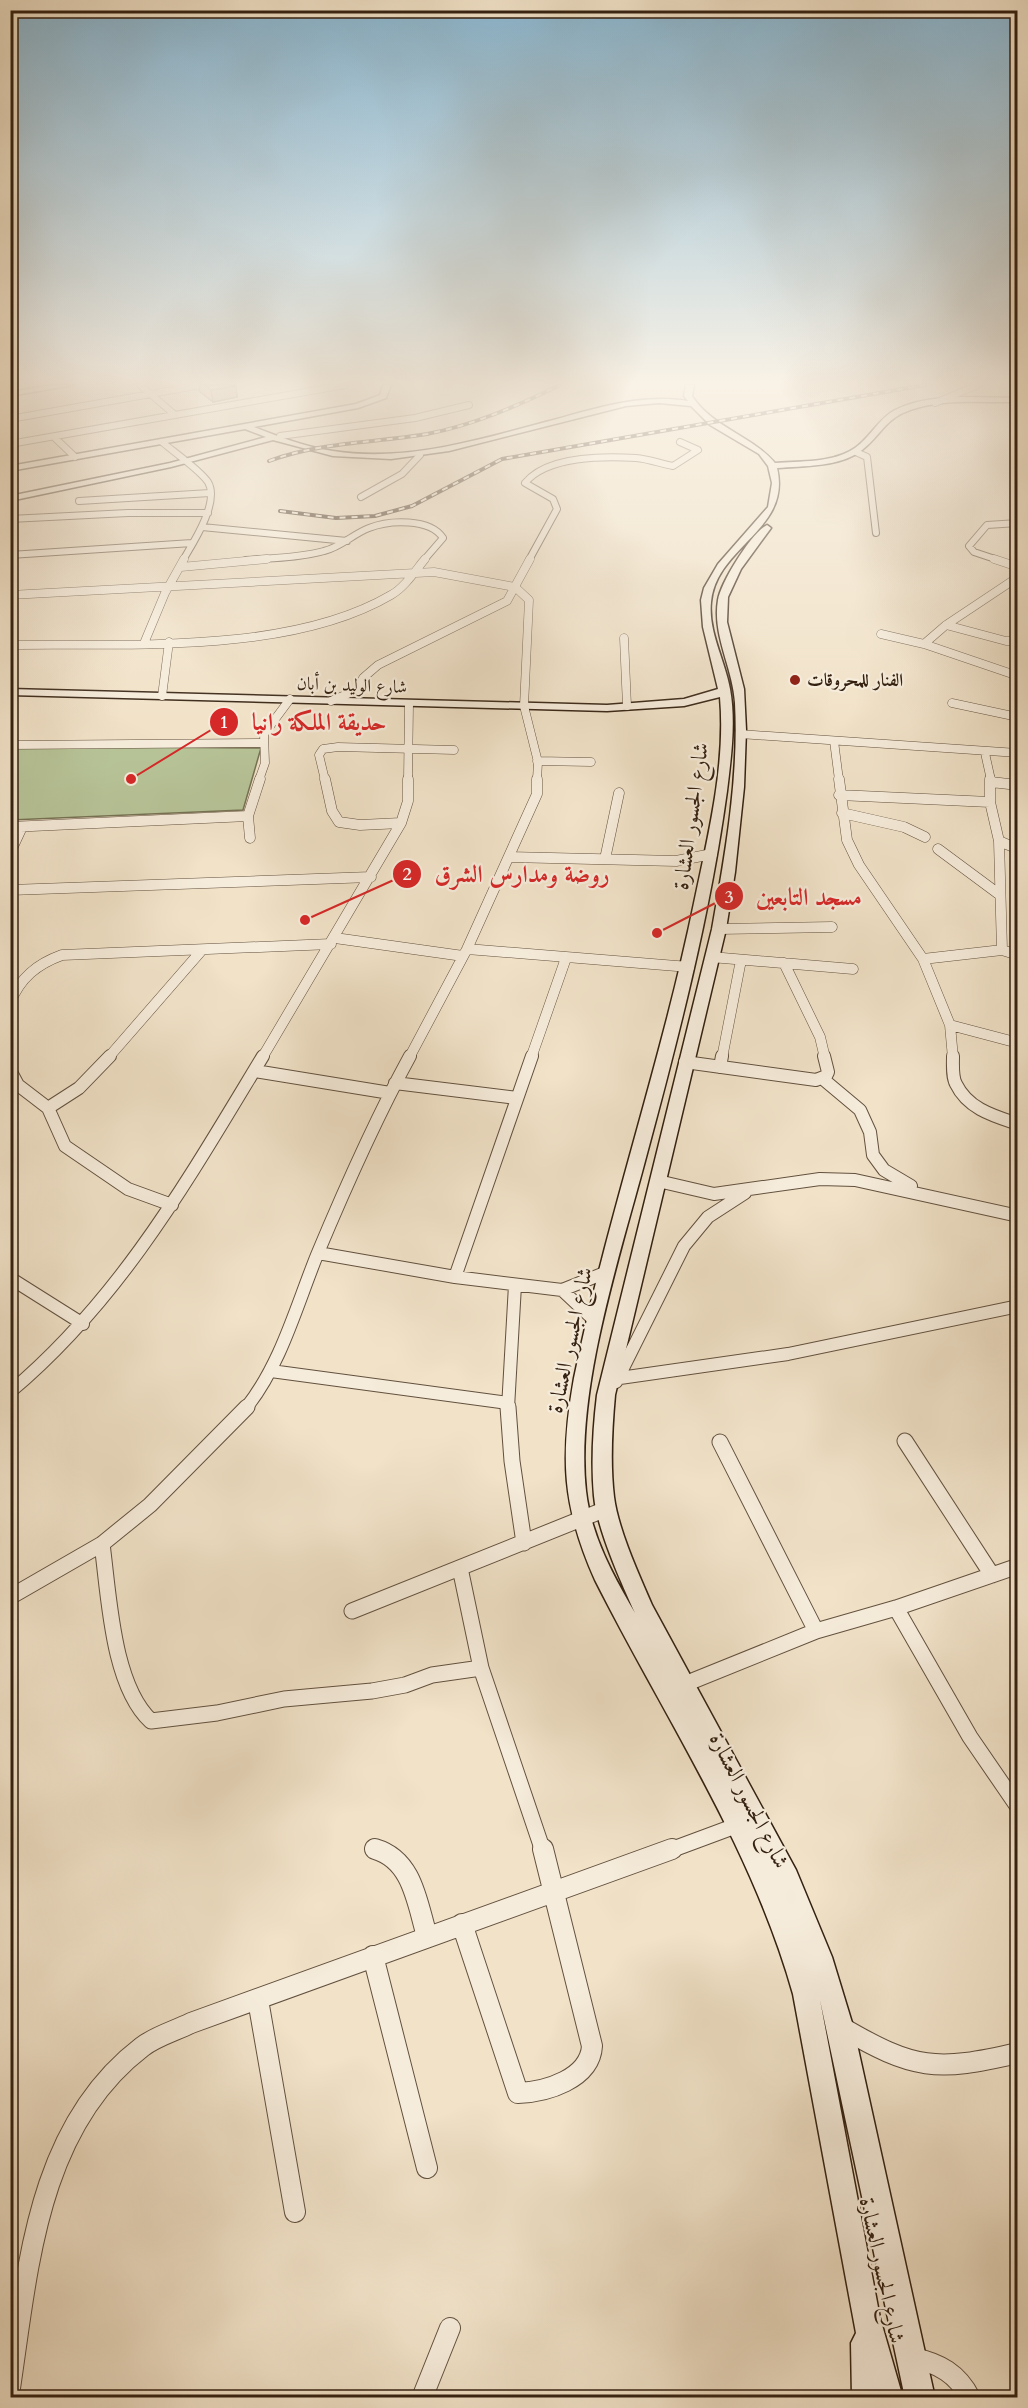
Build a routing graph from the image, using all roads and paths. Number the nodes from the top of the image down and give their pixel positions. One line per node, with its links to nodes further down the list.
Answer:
1 (138, 497): 7 (street)
2 (210, 497): 8 (street)
3 (550, 497): 21 (street)
4 (774, 497): 35 (main road, شارع الجسور العشارة)
5 (783, 497): 44 (main road, شارع الجسور العشارة)
6 (872, 497): 12 (street)
7 (79, 501)
8 (208, 513): 9 (street); 11 (street)
9 (10, 519)
10 (1017, 524): 17 (street)
11 (202, 527): 13 (street); 14 (street)
12 (876, 533)
13 (348, 542): 16 (street); 18 (street)
14 (192, 543): 15 (street); 16 (street)
15 (10, 555)
16 (180, 567): 20 (street)
17 (1017, 567)
18 (411, 573): 20 (street); 21 (street); 28 (street)
19 (1017, 577): 23 (street)
20 (169, 585): 22 (street); 26 (street)
21 (515, 587): 32 (street); 41 (street)
22 (10, 595)
23 (946, 625): 27 (street); 29 (street)
24 (881, 634): 29 (street)
25 (624, 638): 42 (street)
26 (145, 641): 28 (street); 30 (street)
27 (1017, 641)
28 (169, 642): 34 (street)
29 (924, 644): 31 (street)
30 (10, 645)
31 (1017, 676)
32 (357, 690): 37 (street); 38 (street)
33 (10, 692): 34 (main road, شارع الوليد بن أبان)
34 (162, 696): 36 (main road, شارع الوليد بن أبان)
35 (725, 698): 42 (main road, شارع الوليد بن أبان); 54 (main road, شارع الجسور العشارة)
36 (290, 699): 37 (main road, شارع الوليد بن أبان); 46 (street)
37 (331, 701): 38 (main road, شارع الوليد بن أبان)
38 (372, 703): 40 (main road, شارع الوليد بن أبان)
39 (952, 703): 43 (street)
40 (409, 704): 41 (main road, شارع الوليد بن أبان); 48 (street)
41 (524, 706): 42 (main road, شارع الوليد بن أبان); 52 (street)
42 (627, 706)
43 (1017, 717)
44 (740, 734): 45 (street); 54 (main road, شارع الجسور العشارة)
45 (834, 741): 50 (street); 58 (street)
46 (264, 743): 47 (street); 61 (street)
47 (10, 744)
48 (409, 750): 49 (street); 62 (street); 62 (street)
49 (454, 750)
50 (986, 753): 51 (street); 55 (street)
51 (1017, 753)
52 (537, 761): 53 (street); 72 (street)
53 (591, 762)
54 (732, 764): 71 (main road, شارع الجسور العشارة); 78 (main road, شارع الجسور العشارة)
55 (991, 782): 56 (street); 59 (street)
56 (1017, 785)
57 (619, 793): 73 (street)
58 (839, 795): 59 (street); 60 (street)
59 (990, 802): 67 (street)
60 (842, 813): 65 (street); 86 (street)
61 (248, 816): 64 (street); 66 (street)
62 (401, 823): 74 (street)
63 (10, 827): 64 (street)
64 (22, 827): 70 (street)
65 (925, 837)
66 (250, 838)
67 (999, 841): 69 (street); 76 (street)
68 (938, 849): 76 (street)
69 (1017, 849)
70 (10, 853)
71 (712, 854): 73 (street); 89 (main road, شارع الجسور العشارة)
72 (509, 857): 73 (street); 82 (street)
73 (605, 859)
74 (371, 877): 75 (street); 79 (street)
75 (10, 890)
76 (1000, 895): 81 (street)
77 (832, 927): 78 (street)
78 (719, 928): 84 (main road, شارع الجسور العشارة)
79 (333, 941): 80 (street); 82 (street); 97 (street)
80 (202, 950): 91 (street); 101 (street)
81 (1002, 950): 83 (street); 86 (street)
82 (465, 953): 85 (street); 99 (street)
83 (1017, 956)
84 (711, 957): 87 (street); 94 (main road, شارع الجسور العشارة)
85 (566, 958): 89 (street); 100 (street)
86 (923, 959): 92 (street)
87 (741, 960): 88 (street); 95 (street)
88 (784, 963): 90 (street); 98 (street)
89 (689, 967): 109 (main road, شارع الجسور العشارة)
90 (853, 969)
91 (10, 1003)
92 (950, 1025): 93 (street); 102 (street)
93 (1017, 1043)
94 (685, 1062): 95 (street); 103 (main road, شارع الجسور العشارة)
95 (720, 1067): 98 (street)
96 (10, 1070): 101 (street)
97 (255, 1071): 99 (street); 106 (street)
98 (823, 1079): 105 (street)
99 (392, 1088): 100 (street); 108 (street)
100 (517, 1098): 110 (street)
101 (48, 1108): 106 (street)
102 (1017, 1124)
103 (658, 1180): 104 (street); 120 (main road, شارع الجسور العشارة)
104 (752, 1190): 105 (street); 118 (street)
105 (927, 1194): 107 (street)
106 (172, 1205): 116 (street)
107 (1017, 1216)
108 (318, 1253): 110 (street); 117 (street)
109 (607, 1272): 113 (street); 115 (main road, شارع الجسور العشارة)
110 (455, 1277): 112 (street)
111 (10, 1278): 116 (street)
112 (515, 1285): 113 (street); 121 (street)
113 (562, 1290): 115 (street)
114 (1017, 1306): 118 (street)
115 (595, 1321): 125 (main road, شارع الجسور العشارة)
116 (83, 1324): 119 (street)
117 (271, 1371): 121 (street); 127 (street)
118 (620, 1378): 120 (street)
119 (10, 1392)
120 (606, 1395): 124 (main road, شارع الجسور العشارة)
121 (508, 1403): 126 (street)
122 (720, 1442): 134 (street)
123 (905, 1442): 130 (street)
124 (606, 1509): 125 (street); 136 (main road, شارع الجسور العشارة)
125 (582, 1520): 126 (street); 138 (main road, شارع الجسور العشارة)
126 (524, 1543): 129 (street)
127 (102, 1544): 131 (street); 135 (street)
128 (1017, 1566): 130 (street)
129 (460, 1568): 133 (street); 135 (street)
130 (992, 1575): 132 (street)
131 (10, 1597)
132 (896, 1608): 134 (street); 137 (street)
133 (352, 1611)
134 (816, 1631): 136 (street)
135 (481, 1668): 140 (street)
136 (685, 1684): 145 (main road, شارع الجسور العشارة)
137 (1017, 1807)
138 (738, 1825): 140 (street); 149 (main road, شارع الجسور العشارة)
139 (375, 1849): 142 (street)
140 (553, 1892): 141 (street); 141 (street)
141 (462, 1924): 142 (street)
142 (427, 1936): 143 (street)
143 (373, 1956): 144 (street); 147 (street)
144 (258, 2000): 148 (street); 152 (street)
145 (840, 2026): 146 (street); 151 (main road, شارع الجسور العشارة)
146 (1017, 2053)
147 (428, 2168)
148 (295, 2212)
149 (866, 2318): 154 (main road); 155 (main road, شارع الجسور العشارة)
150 (450, 2328): 153 (street)
151 (910, 2357): 156 (main road, شارع الجسور العشارة); 157 (street)
152 (10, 2388)
153 (422, 2397)
154 (867, 2397)
155 (888, 2397)
156 (920, 2397)
157 (970, 2397)

